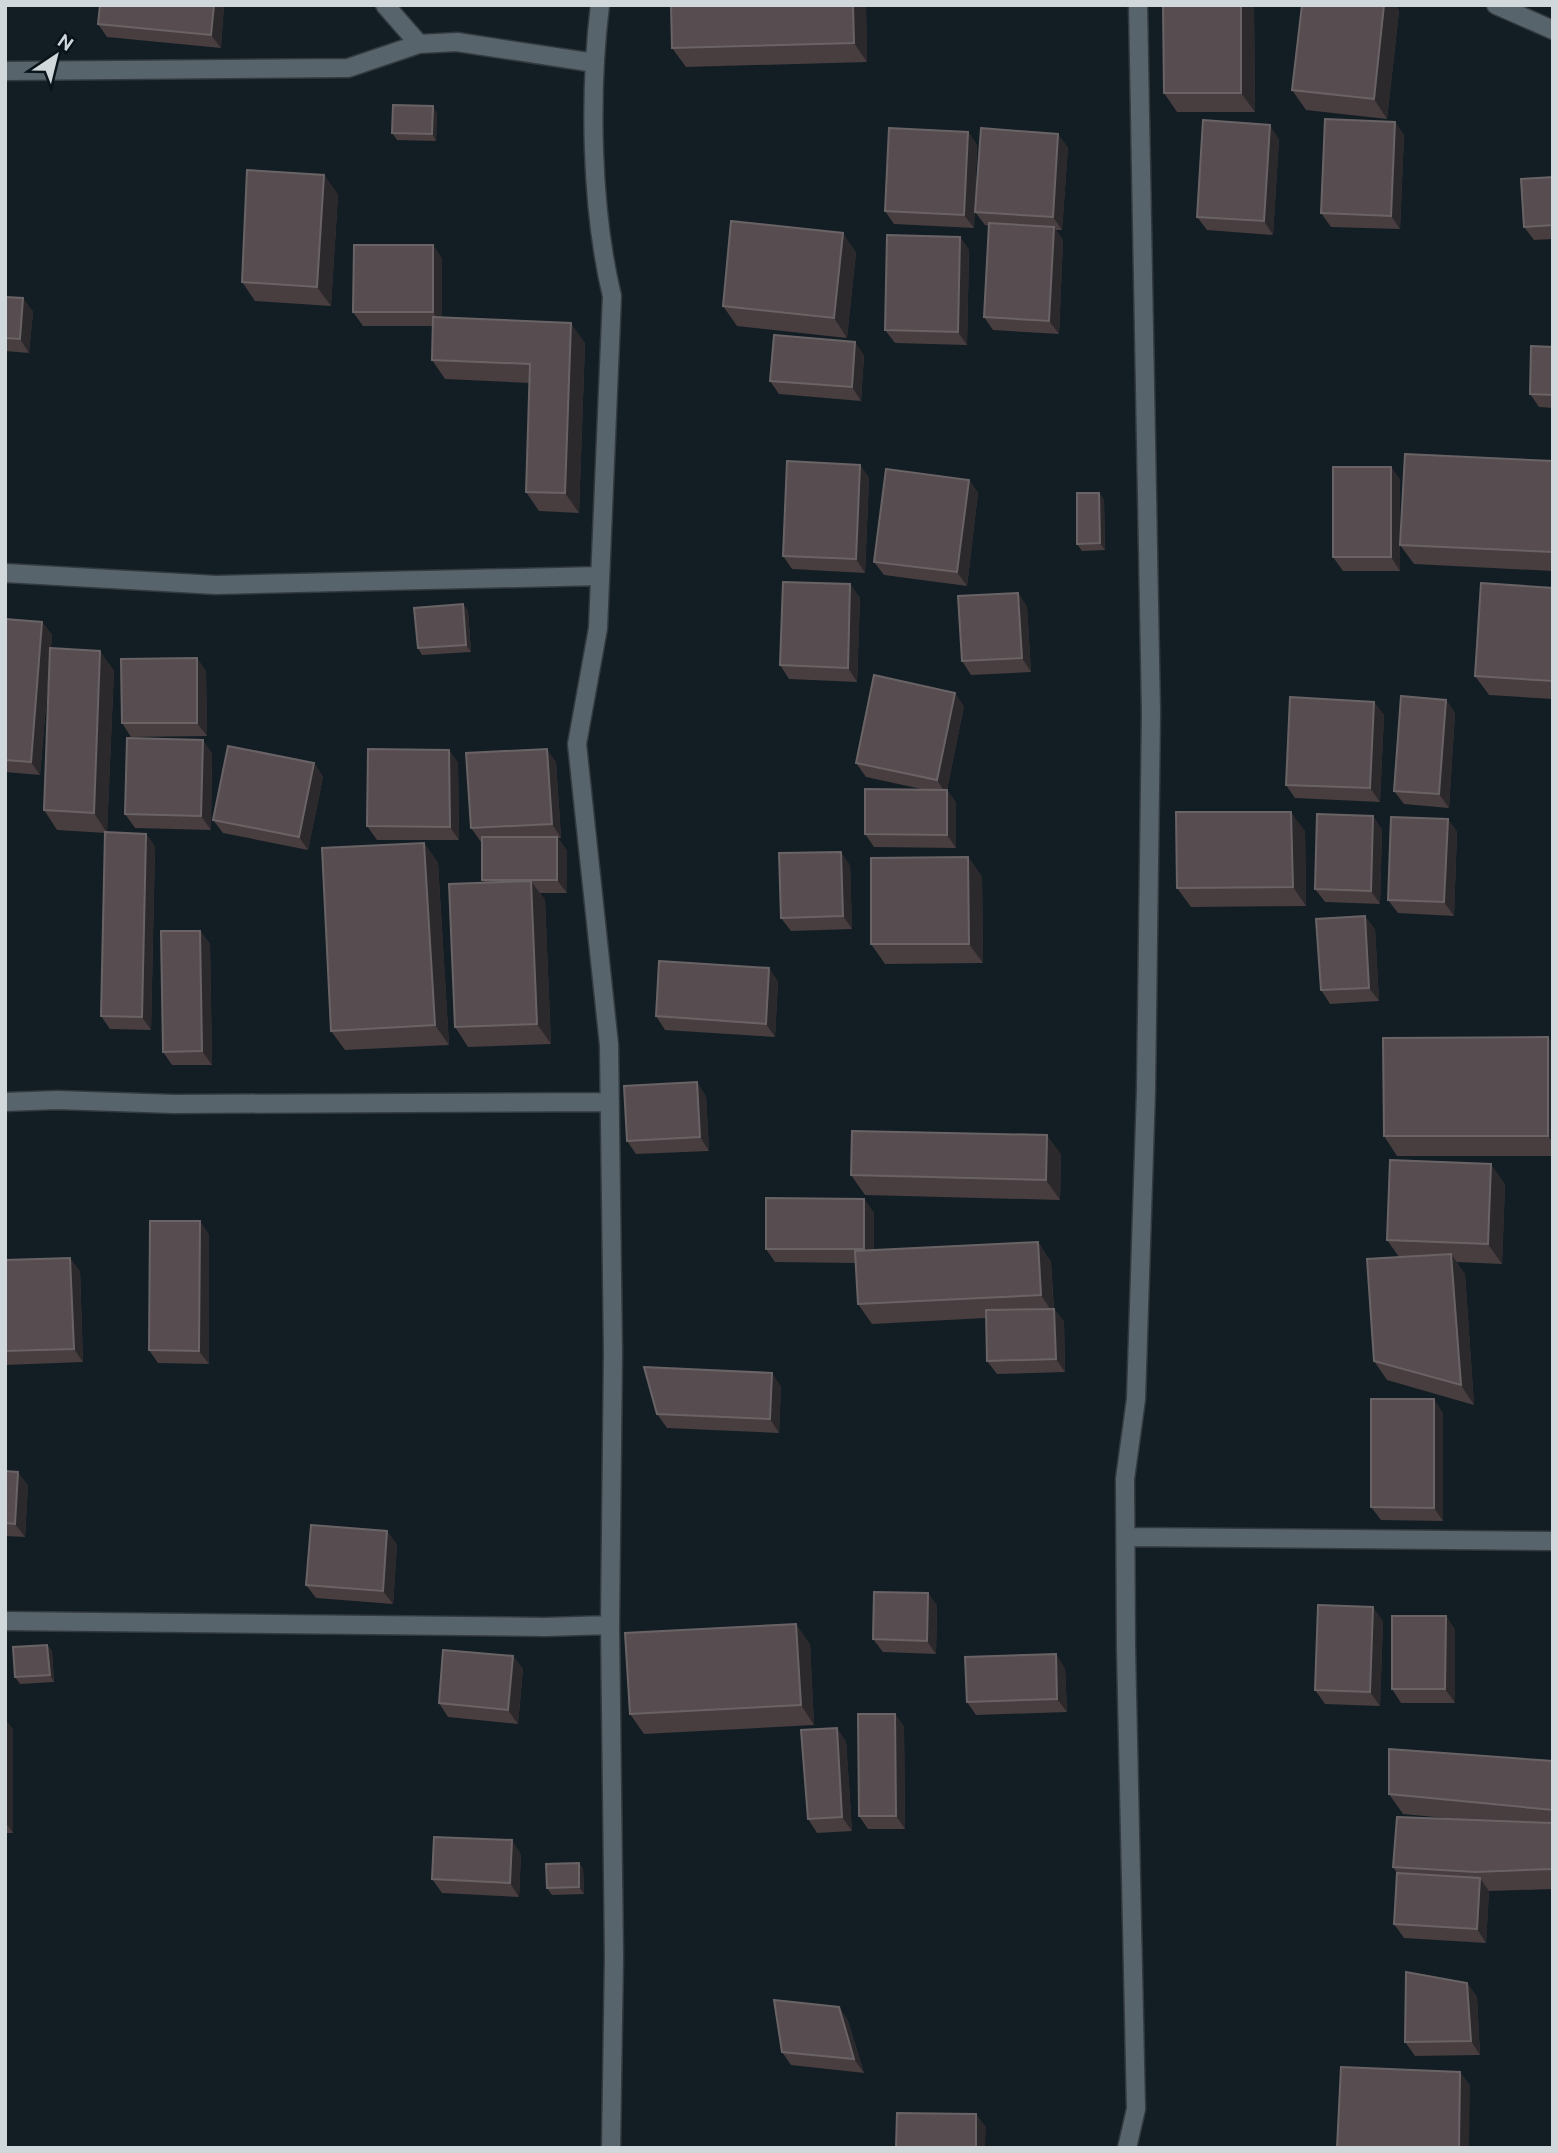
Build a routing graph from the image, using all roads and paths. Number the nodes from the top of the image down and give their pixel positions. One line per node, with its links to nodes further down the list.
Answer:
1 (385, 5): 6 (street)
2 (600, 5): 7 (street)
3 (1138, 5): 13 (street)
4 (1496, 5): 5 (street)
5 (1553, 30)
6 (419, 44): 7 (street); 8 (street)
7 (595, 63): 10 (street)
8 (5, 71)
9 (5, 573): 10 (street)
10 (600, 576): 12 (street)
11 (5, 1102): 12 (street)
12 (610, 1102): 16 (street)
13 (1127, 1537): 14 (street); 18 (street)
14 (1553, 1541)
15 (5, 1620): 16 (street)
16 (610, 1625): 17 (street)
17 (611, 2148)
18 (1127, 2148)

